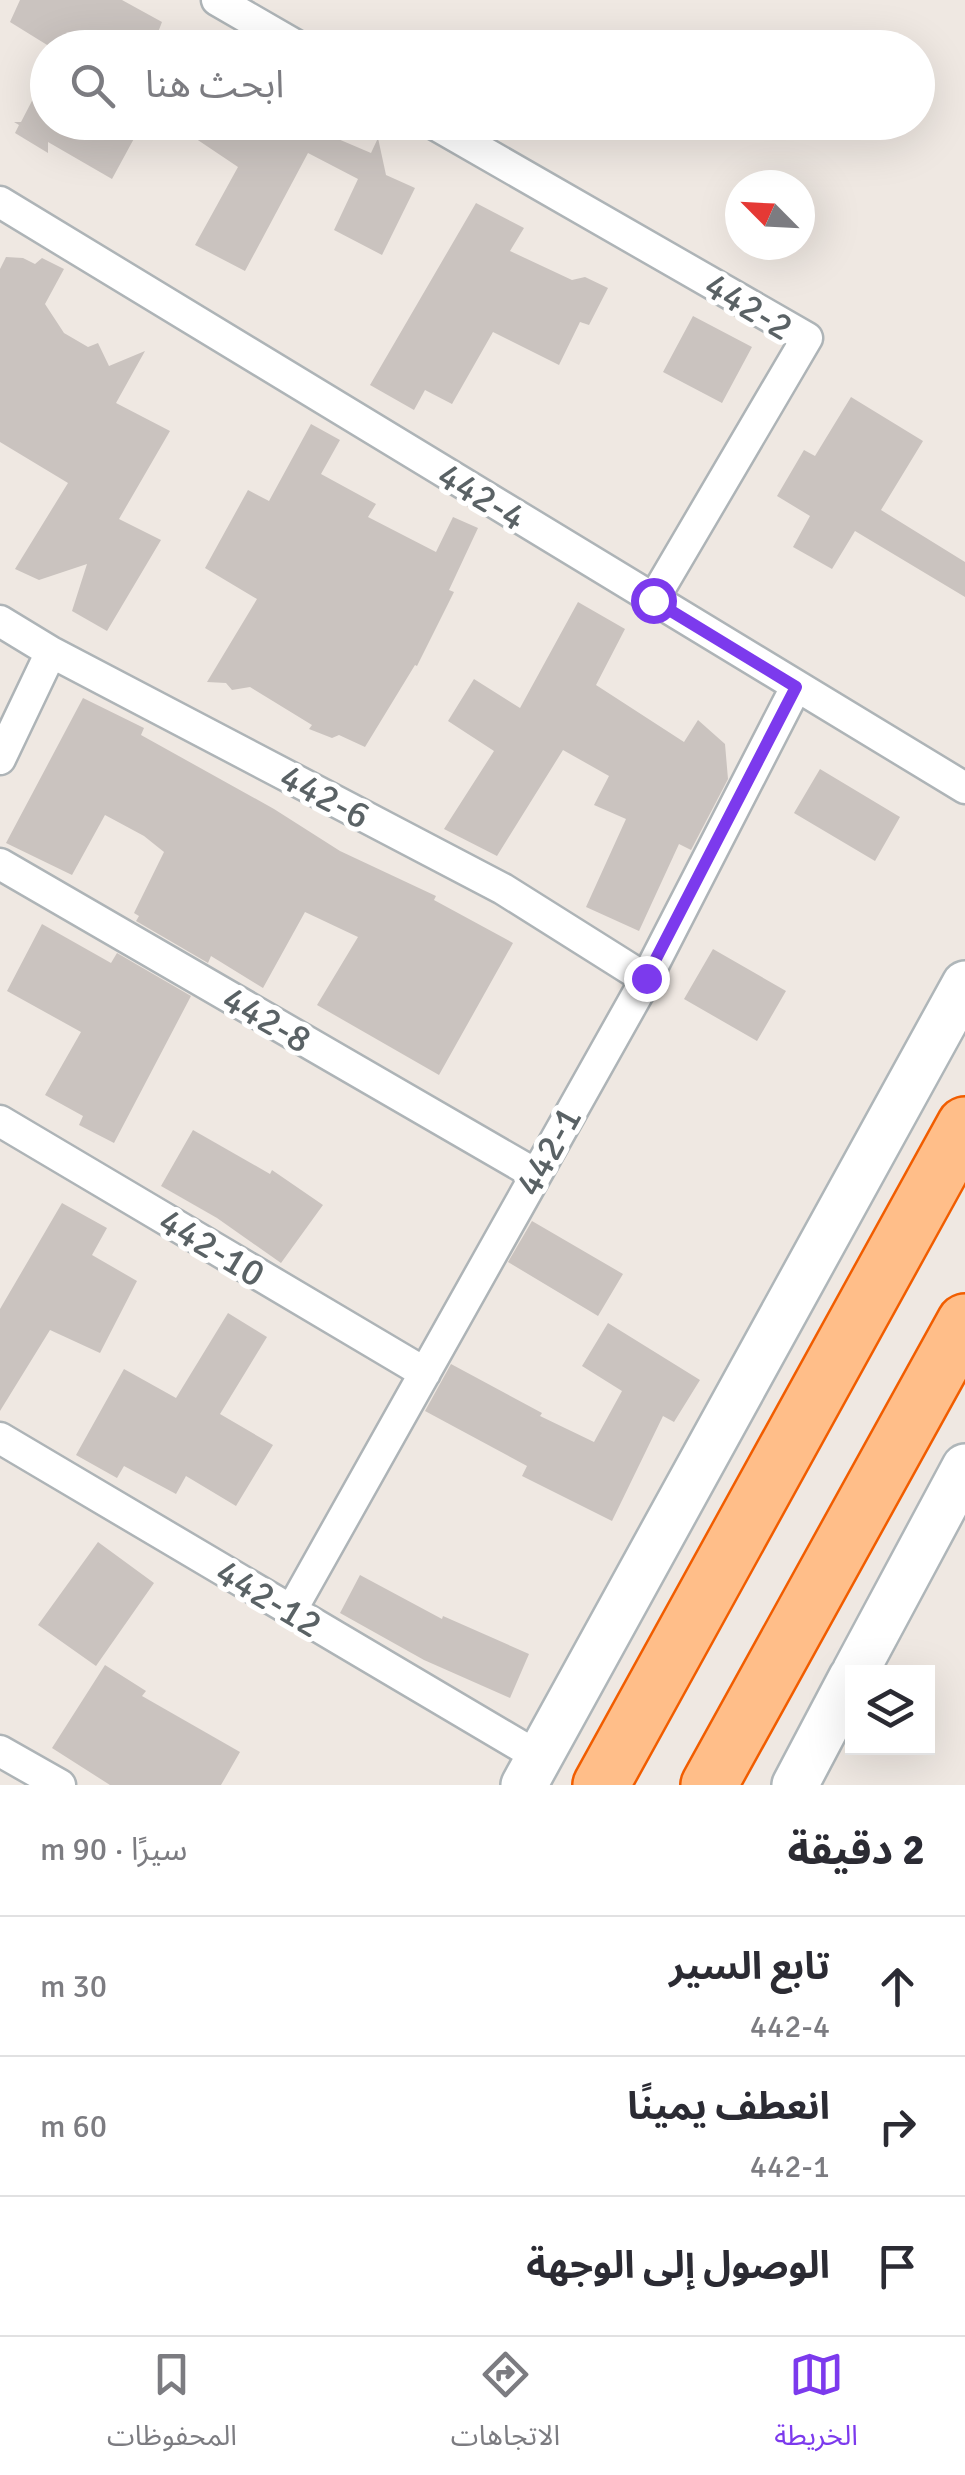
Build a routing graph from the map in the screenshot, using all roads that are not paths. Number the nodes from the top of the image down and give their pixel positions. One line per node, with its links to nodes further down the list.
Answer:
1 (217, 0): 2 (street)
2 (269, 30)
3 (462, 140): 5 (street, 442-2)
4 (1, 206): 5 (street, 442-4)
5 (653, 600): 8 (street, 442-4)
6 (0, 621): 7 (street, 442-6)
7 (51, 652): 9 (street); 12 (street, 442-6)
8 (796, 687): 10 (street, 442-4); 12 (street, 442-1)
9 (0, 759)
10 (965, 788)
11 (0, 864): 16 (street, 442-8)
12 (646, 978): 16 (street, 442-1)
13 (965, 984): 25 (main road)
14 (0, 1120): 18 (street, 442-10)
15 (965, 1125): 27 (highway)
16 (535, 1174): 18 (street, 442-1)
17 (965, 1322): 28 (highway)
18 (424, 1373): 21 (street, 442-1)
19 (0, 1438): 21 (street, 442-12)
20 (965, 1467): 22 (main road)
21 (291, 1611): 25 (street, 442-12)
22 (859, 1665)
23 (845, 1692): 29 (main road)
24 (0, 1751): 26 (street)
25 (532, 1771)
26 (60, 1785)
27 (601, 1785)
28 (709, 1785)
29 (794, 1785)

